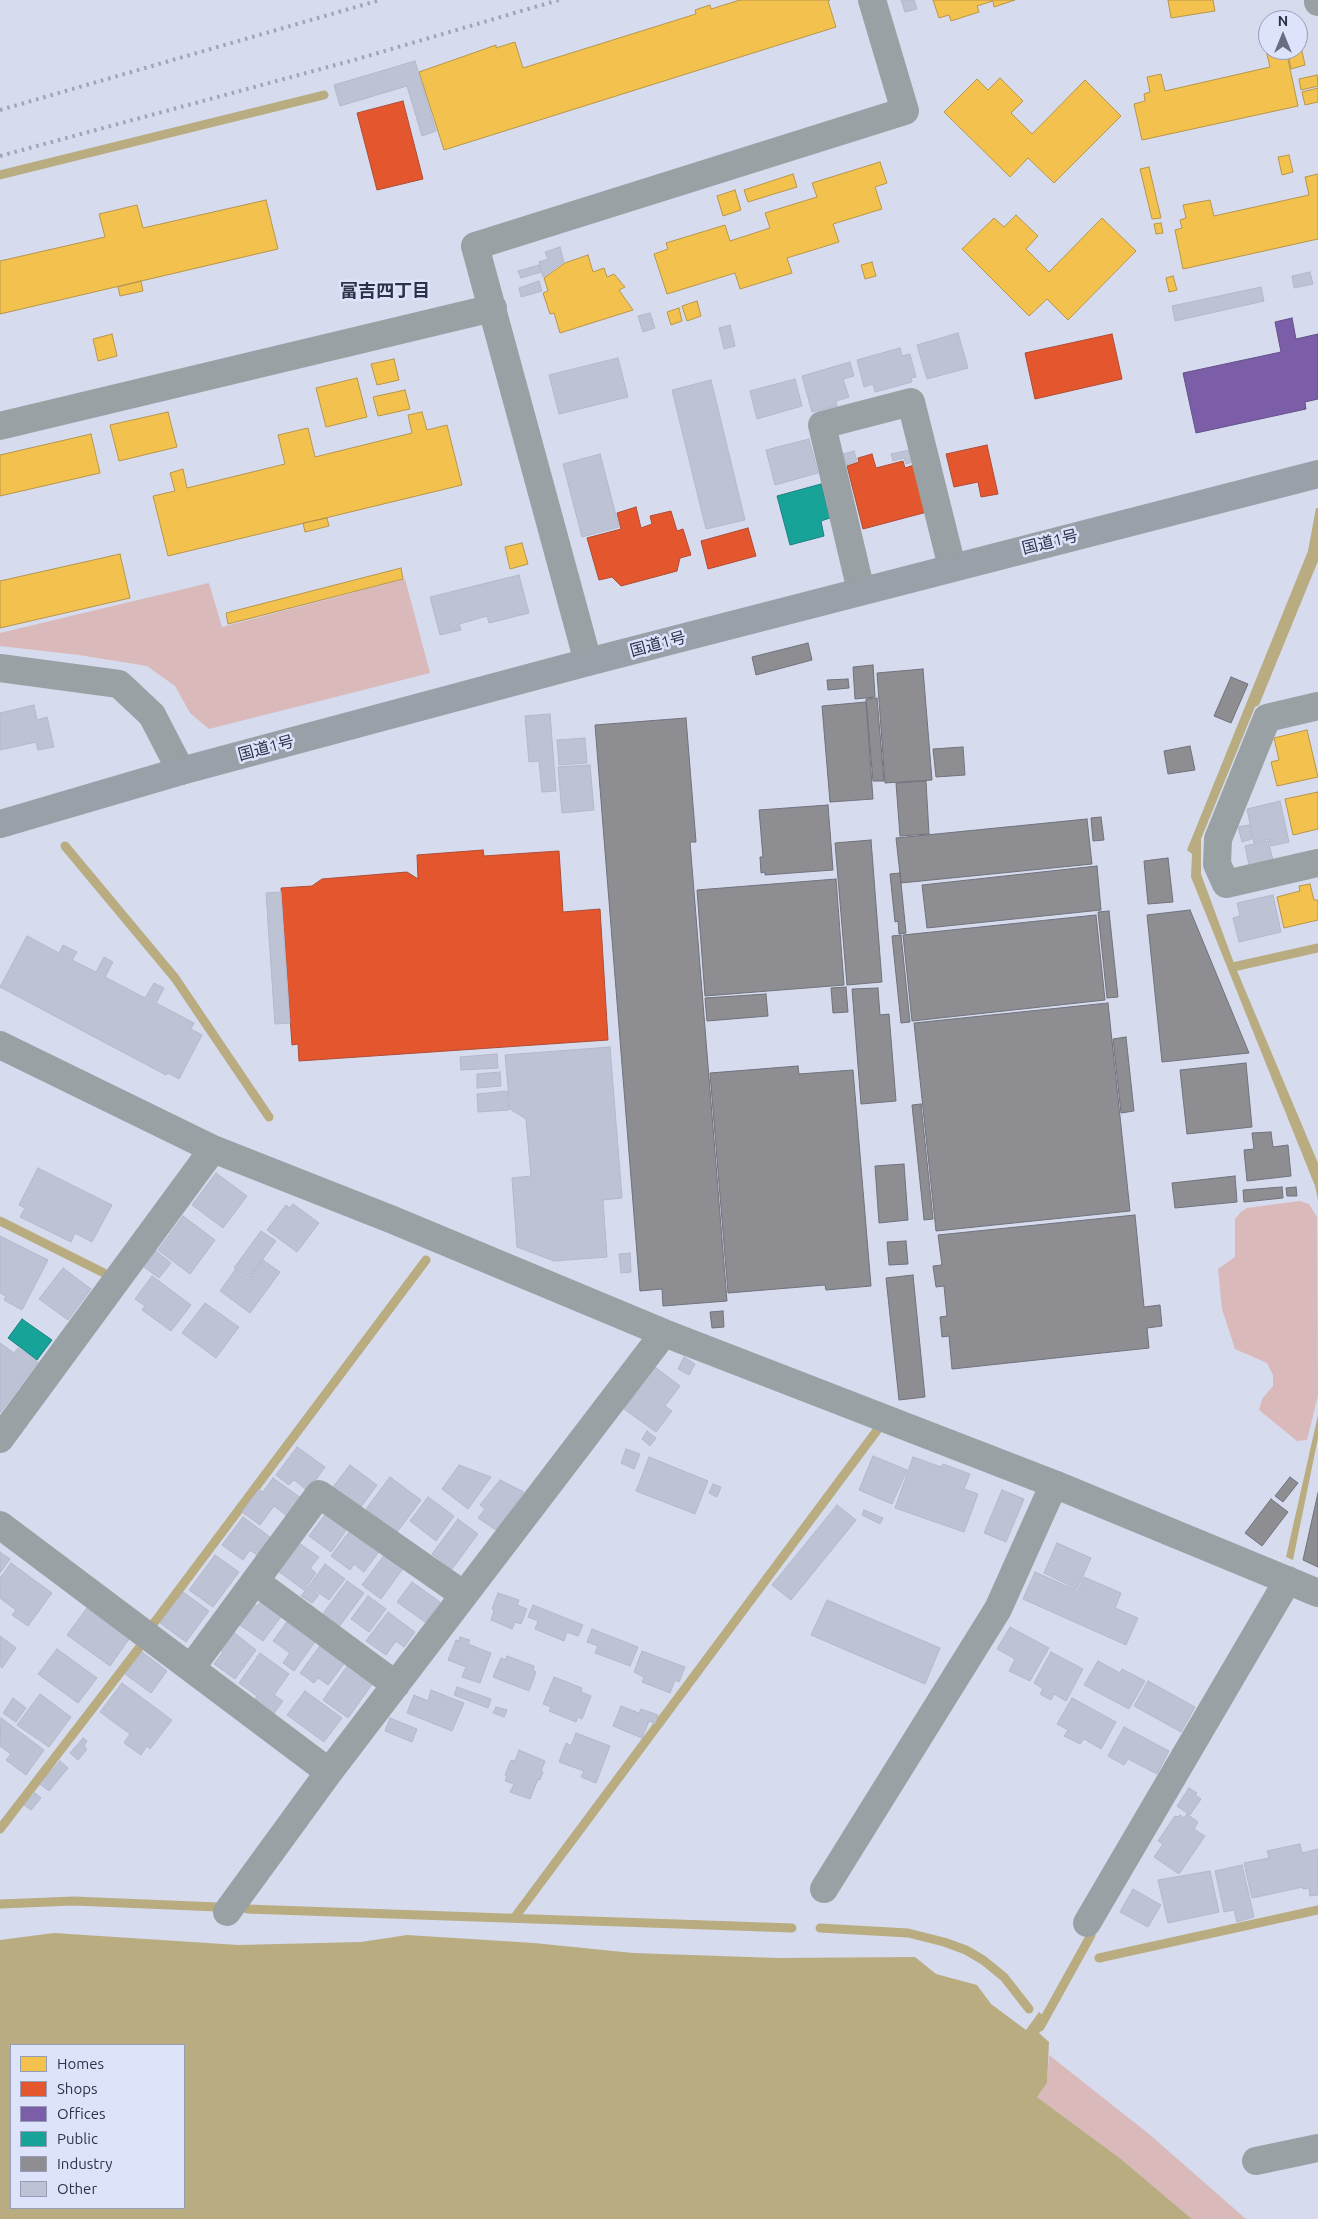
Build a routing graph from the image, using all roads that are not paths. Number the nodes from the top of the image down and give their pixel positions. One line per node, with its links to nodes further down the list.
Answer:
1 (872, 0): 2 (street)
2 (492, 308): 3 (street); 7 (street)
3 (0, 426)
4 (1318, 474): 5 (highway, 国道1号)
5 (952, 567): 6 (highway, 国道1号); 6 (street)
6 (861, 591): 7 (highway, 国道1号)
7 (588, 662): 10 (highway, 国道1号)
8 (0, 668): 10 (street)
9 (1316, 711): 12 (street)
10 (181, 771): 11 (highway, 国道1号)
11 (0, 824)
12 (1318, 863)
13 (0, 1045): 14 (street)
14 (214, 1149): 15 (street); 16 (street)
15 (664, 1333): 17 (street); 22 (street)
16 (0, 1439)
17 (1054, 1484): 20 (street); 26 (street)
18 (0, 1525): 23 (street)
19 (255, 1580): 22 (street); 23 (street); 24 (street)
20 (1288, 1580): 21 (street); 28 (street)
21 (1318, 1594)
22 (464, 1595): 24 (street)
23 (190, 1668): 25 (street)
24 (396, 1685): 25 (street)
25 (329, 1772): 27 (street)
26 (824, 1889)
27 (227, 1912)
28 (1088, 1924)
29 (1318, 2148): 30 (street)
30 (1256, 2161)

